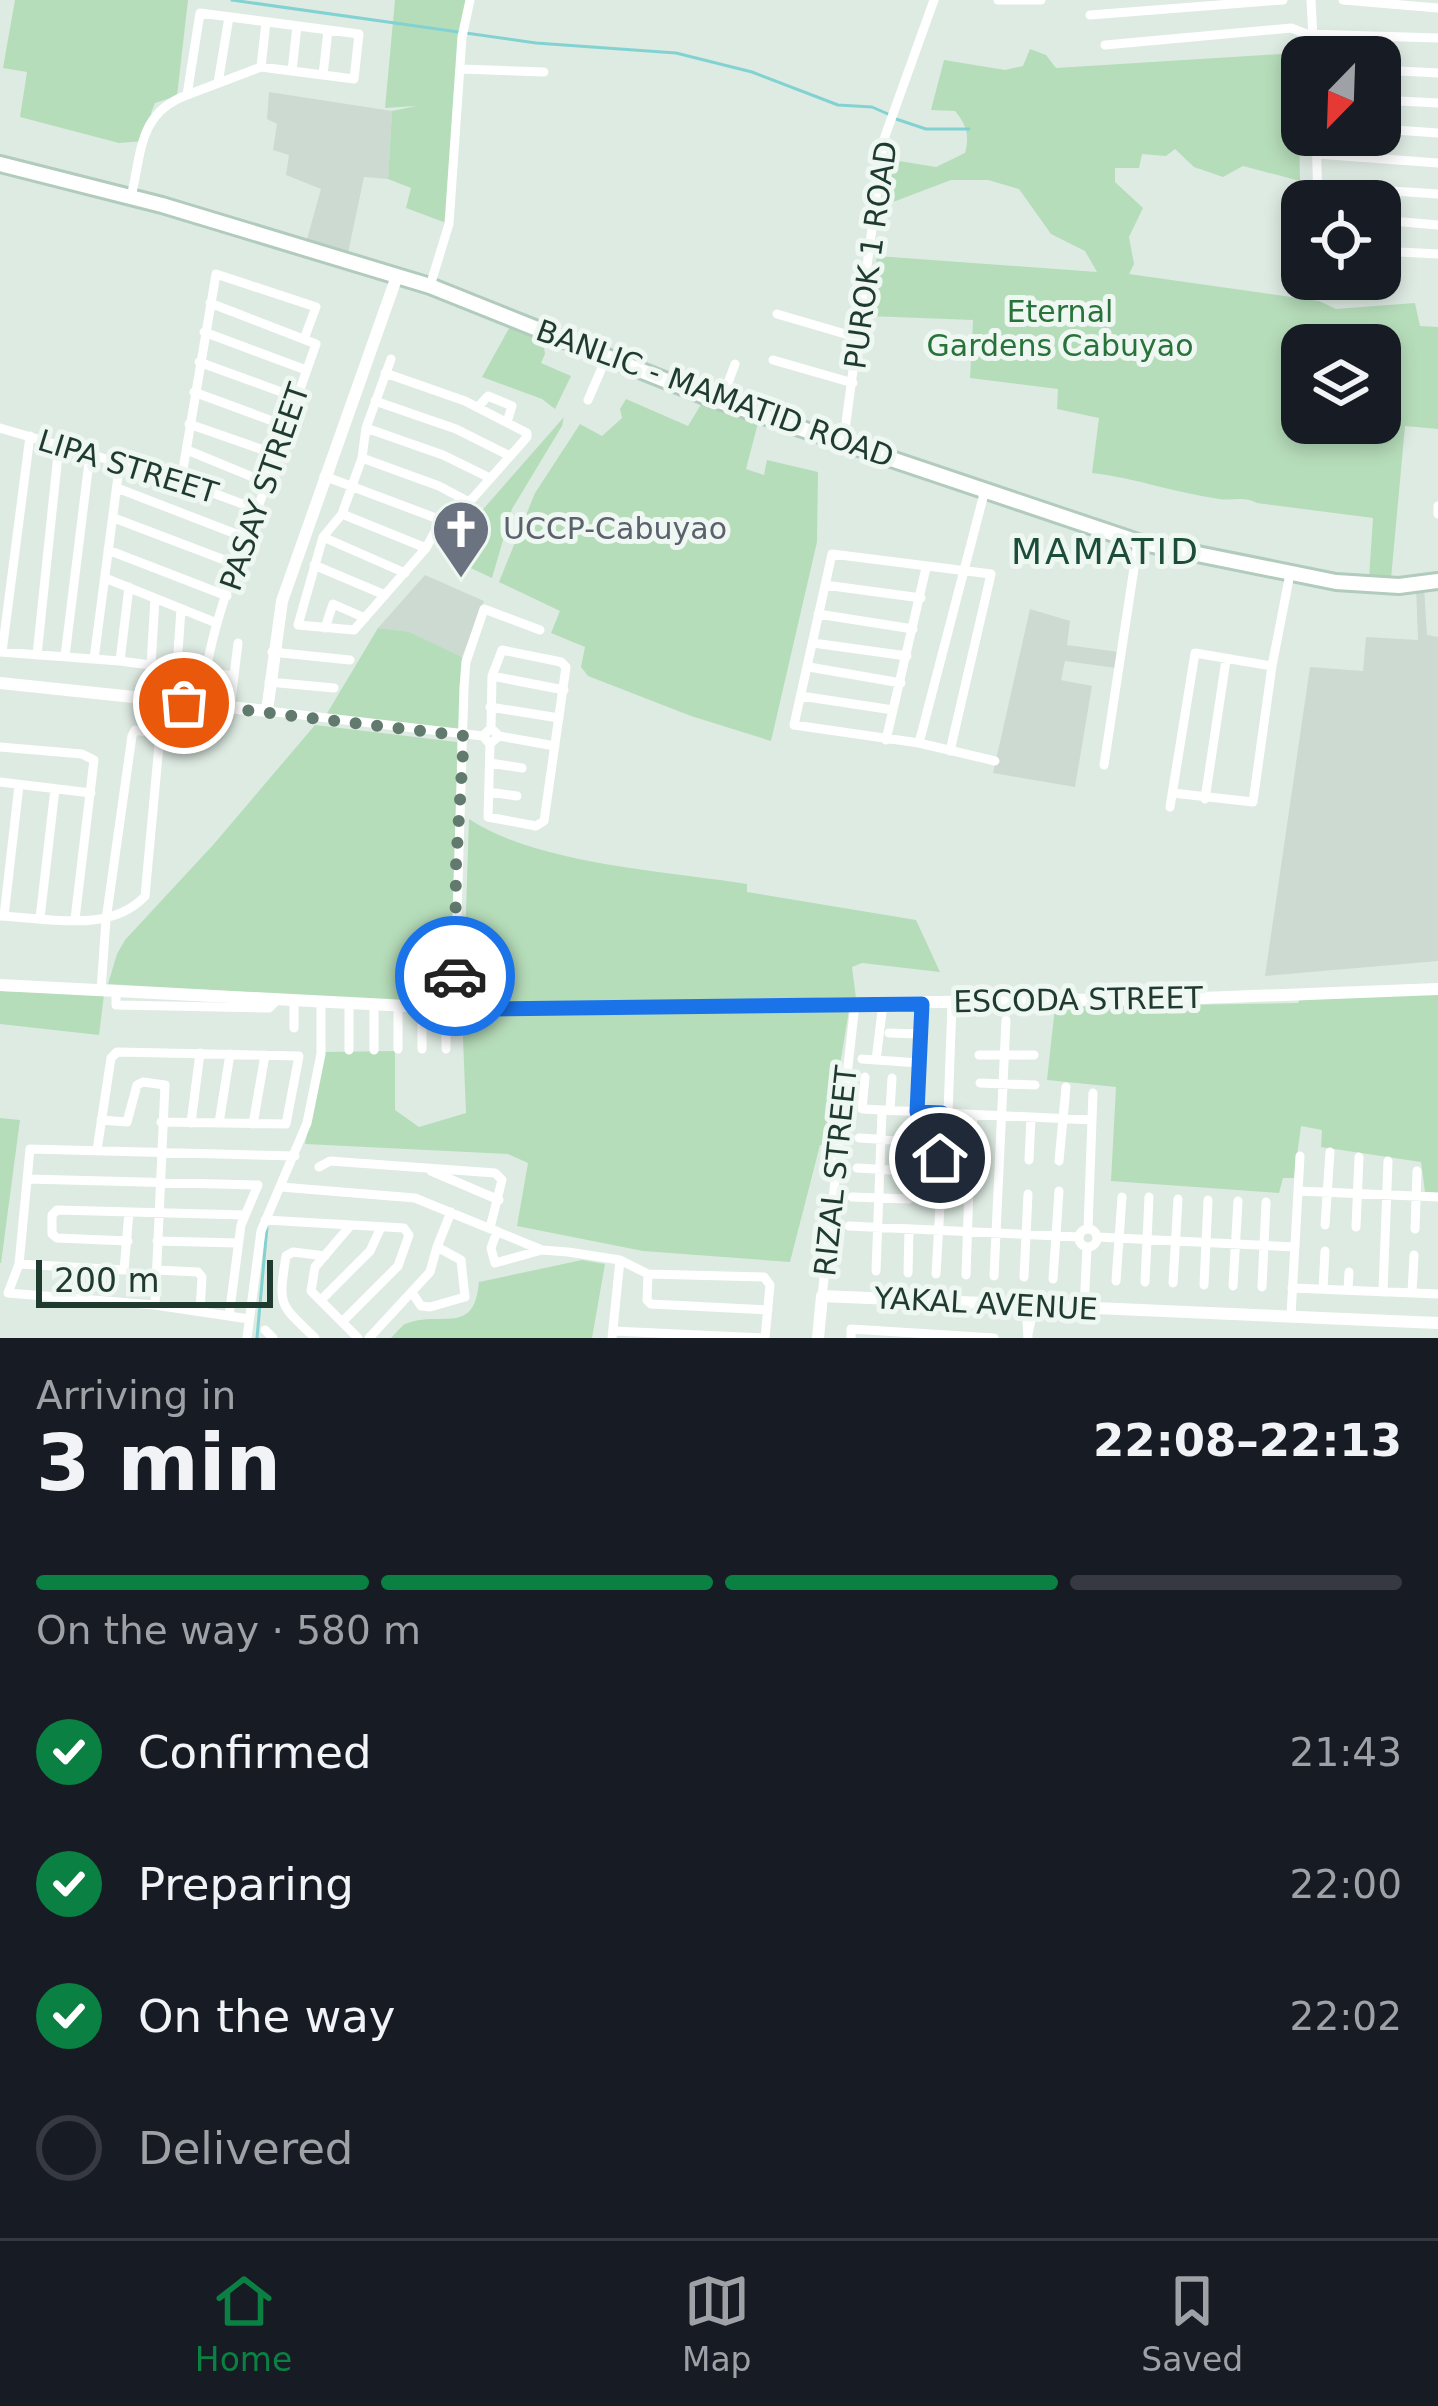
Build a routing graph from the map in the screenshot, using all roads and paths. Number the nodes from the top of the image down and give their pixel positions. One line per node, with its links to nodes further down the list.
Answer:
1 (470, 0): 22 (street)
2 (934, 0): 49 (street, PUROK 1 ROAD)
3 (998, 0): 4 (street)
4 (1041, 0)
5 (1282, 0): 10 (street)
6 (1312, 0): 17 (street)
7 (1343, 0): 8 (street)
8 (1373, 2): 9 (street)
9 (1403, 3): 11 (street)
10 (1136, 5): 12 (street)
11 (1430, 5)
12 (1090, 15)
13 (229, 17): 14 (street); 28 (street); 29 (street)
14 (266, 22): 15 (street); 21 (street)
15 (296, 26): 16 (street); 23 (street)
16 (328, 30): 27 (street); 27 (street)
17 (1313, 33): 18 (street); 19 (street); 20 (street)
18 (1313, 36)
19 (1438, 38)
20 (1105, 45)
21 (261, 68): 23 (street); 28 (street)
22 (460, 69): 25 (street); 45 (street)
23 (292, 71): 27 (street)
24 (1401, 71): 26 (street)
25 (544, 72)
26 (1438, 73)
27 (322, 75)
28 (218, 83): 29 (street)
29 (187, 95): 39 (street)
30 (1401, 101): 31 (street)
31 (1438, 104)
32 (1401, 131): 33 (street)
33 (1438, 133)
34 (1343, 156): 35 (street)
35 (1438, 163)
36 (0, 164): 39 (main road, BANLIC - MAMATID ROAD)
37 (1401, 192): 38 (street)
38 (1438, 194)
39 (131, 197): 44 (main road, BANLIC - MAMATID ROAD)
40 (1401, 221): 41 (street)
41 (1438, 224)
42 (1401, 252): 43 (street)
43 (1438, 254)
44 (397, 276): 45 (main road, BANLIC - MAMATID ROAD); 80 (street)
45 (430, 286): 51 (main road, BANLIC - MAMATID ROAD)
46 (210, 303): 48 (street); 50 (street, PASAY STREET); 50 (street)
47 (777, 314): 49 (street)
48 (203, 332): 54 (street); 56 (street)
49 (859, 338): 58 (street, PUROK 1 ROAD)
50 (304, 339): 56 (street, PASAY STREET)
51 (607, 356): 61 (street); 63 (main road, BANLIC - MAMATID ROAD)
52 (391, 358): 57 (street)
53 (773, 361): 58 (street)
54 (199, 362): 59 (street); 60 (street)
55 (735, 364): 63 (street)
56 (306, 370): 60 (street, PASAY STREET)
57 (385, 373): 62 (street); 64 (street)
58 (853, 383): 72 (street, PUROK 1 ROAD)
59 (194, 392): 66 (street); 67 (street)
60 (295, 397): 67 (street, PASAY STREET)
61 (588, 400)
62 (375, 401): 69 (street); 77 (street)
63 (722, 402): 72 (main road, BANLIC - MAMATID ROAD)
64 (478, 407): 65 (street); 65 (street)
65 (507, 422): 77 (street)
66 (189, 424): 74 (street); 76 (street)
67 (286, 426): 76 (street, PASAY STREET)
68 (1, 428): 70 (street, LIPA STREET); 73 (street)
69 (366, 428): 78 (street); 81 (street)
70 (30, 436): 71 (street, LIPA STREET); 120 (street)
71 (59, 445): 75 (street, LIPA STREET); 122 (street)
72 (843, 445): 86 (main road, BANLIC - MAMATID ROAD)
73 (0, 447)
74 (187, 450): 82 (street); 83 (street)
75 (90, 454): 79 (street, LIPA STREET); 123 (street)
76 (275, 454): 83 (street, PASAY STREET)
77 (510, 455): 81 (street)
78 (362, 458): 84 (street); 87 (street)
79 (120, 461): 82 (street, LIPA STREET); 85 (street)
80 (324, 476): 84 (street); 121 (street)
81 (490, 478): 87 (street)
82 (181, 481): 88 (street, LIPA STREET)
83 (267, 483): 88 (street, PASAY STREET)
84 (352, 487): 89 (street); 91 (street)
85 (117, 488): 90 (street); 92 (street)
86 (985, 490): 94 (main road, BANLIC - MAMATID ROAD); 100 (street)
87 (467, 501): 91 (street)
88 (256, 509): 92 (street, PASAY STREET)
89 (342, 514): 93 (street); 95 (street)
90 (114, 518): 96 (street); 97 (street)
91 (441, 520): 95 (street)
92 (244, 537): 97 (street, PASAY STREET)
93 (323, 538): 98 (street); 101 (street)
94 (1138, 542): 102 (main road, BANLIC - MAMATID ROAD); 156 (street)
95 (426, 548): 101 (street)
96 (108, 550): 103 (street); 108 (street)
97 (235, 564): 108 (street, PASAY STREET)
98 (314, 565): 107 (street); 115 (street)
99 (926, 568): 100 (street); 105 (street); 110 (street)
100 (964, 568): 150 (street); 153 (street)
101 (405, 573): 107 (street)
102 (1290, 574): 104 (main road, BANLIC - MAMATID ROAD); 130 (street)
103 (106, 578): 106 (street); 125 (street)
104 (1438, 581)
105 (825, 585): 110 (street); 112 (street)
106 (129, 587): 109 (street); 128 (street)
107 (385, 595): 113 (street)
108 (227, 596): 114 (street, PASAY STREET)
109 (155, 598): 111 (street); 129 (street)
110 (921, 598): 116 (street)
111 (182, 609): 114 (street); 131 (street)
112 (818, 614): 116 (street); 119 (street)
113 (365, 618): 115 (street); 115 (street)
114 (214, 622): 133 (street, PASAY STREET)
115 (325, 628)
116 (913, 629): 124 (street)
117 (540, 630): 147 (street)
118 (238, 643): 134 (street)
119 (813, 643): 124 (street); 132 (street)
120 (1, 652): 122 (street)
121 (272, 652): 126 (street); 136 (street)
122 (37, 655): 123 (street)
123 (64, 656): 125 (street)
124 (907, 656): 138 (street)
125 (94, 658): 128 (street)
126 (350, 660)
127 (1226, 660): 130 (street); 163 (street); 165 (street)
128 (120, 661): 129 (street)
129 (151, 665): 131 (street)
130 (1272, 666): 165 (street)
131 (177, 667): 133 (street)
132 (808, 667): 138 (street); 141 (street)
133 (206, 671): 134 (street)
134 (234, 676): 142 (street)
135 (492, 676): 140 (street); 140 (street); 143 (street)
136 (269, 682): 139 (street); 145 (street)
137 (0, 683): 142 (street)
138 (902, 683): 144 (street)
139 (334, 688)
140 (564, 690): 146 (street)
141 (801, 696): 144 (street); 149 (street)
142 (230, 707): 145 (street)
143 (490, 707): 146 (street); 148 (street)
144 (893, 710): 149 (street)
145 (266, 711): 147 (street)
146 (559, 718): 151 (street)
147 (464, 736): 148 (street); 184 (street)
148 (491, 736): 151 (street); 155 (street)
149 (886, 740): 150 (street)
150 (919, 742): 153 (street)
151 (555, 746): 161 (street)
152 (0, 748): 162 (street)
153 (950, 751): 154 (street)
154 (995, 761)
155 (490, 764): 157 (street); 161 (street)
156 (1104, 765)
157 (522, 768)
158 (0, 782): 159 (street)
159 (19, 784): 160 (street); 167 (street)
160 (55, 789): 162 (street); 168 (street)
161 (489, 792): 164 (street)
162 (91, 793): 169 (street)
163 (1173, 793): 165 (street); 166 (street)
164 (517, 796)
165 (1205, 799)
166 (1170, 807)
167 (2, 916): 168 (street)
168 (40, 917): 169 (street)
169 (75, 919): 170 (street)
170 (106, 920): 170 (street); 173 (street)
171 (0, 985): 173 (street, ESCODA STREET)
172 (1438, 989): 177 (street, ESCODA STREET)
173 (101, 990): 174 (street, ESCODA STREET)
174 (294, 1000): 175 (street, ESCODA STREET); 186 (street)
175 (321, 1001): 176 (street, ESCODA STREET); 229 (street)
176 (349, 1003): 178 (street, ESCODA STREET); 192 (street)
177 (952, 1003): 181 (street, ESCODA STREET); 212 (street)
178 (374, 1004): 182 (street, ESCODA STREET); 193 (street)
179 (855, 1004): 180 (street, ESCODA STREET); 184 (street, ESCODA STREET); 328 (street, RIZAL STREET)
180 (883, 1004): 181 (street, ESCODA STREET); 201 (street)
181 (922, 1004): 188 (street)
182 (398, 1006): 183 (street, ESCODA STREET); 190 (street)
183 (422, 1007): 184 (street, ESCODA STREET); 191 (street)
184 (450, 1011): 189 (street)
185 (1006, 1020): 199 (street)
186 (294, 1028)
187 (889, 1033): 188 (street)
188 (920, 1034): 202 (street)
189 (446, 1048)
190 (398, 1049)
191 (422, 1049)
192 (349, 1050)
193 (374, 1050)
194 (200, 1053): 195 (street); 217 (street); 220 (street)
195 (230, 1054): 197 (street); 221 (street)
196 (1034, 1054): 199 (street)
197 (265, 1055): 222 (street); 222 (street)
198 (979, 1055): 199 (street)
199 (1005, 1055): 206 (street)
200 (862, 1059): 201 (street)
201 (877, 1060): 202 (street)
202 (919, 1063): 211 (street)
203 (865, 1077): 210 (street)
204 (892, 1078): 210 (street)
205 (980, 1083): 206 (street)
206 (1003, 1084): 207 (street); 214 (street)
207 (1035, 1085)
208 (1066, 1088): 216 (street)
209 (1093, 1094): 218 (street)
210 (886, 1111): 211 (street); 224 (street)
211 (917, 1112): 212 (street)
212 (945, 1113): 213 (street); 232 (street)
213 (973, 1114): 214 (street); 234 (street)
214 (1002, 1116): 215 (street); 282 (street)
215 (1030, 1117): 216 (street); 233 (street)
216 (1063, 1119): 218 (street); 235 (street)
217 (101, 1120): 219 (street); 226 (street)
218 (1092, 1120): 283 (street)
219 (161, 1122): 220 (street); 227 (street)
220 (191, 1123): 221 (street)
221 (219, 1123): 222 (street)
222 (253, 1124)
223 (860, 1138): 224 (street)
224 (880, 1140): 225 (street); 240 (street)
225 (910, 1142)
226 (97, 1150): 227 (street); 243 (street)
227 (160, 1152): 229 (street); 244 (street)
228 (1330, 1152): 250 (street)
229 (295, 1156): 245 (street)
230 (1300, 1156): 249 (street)
231 (1359, 1156): 251 (street)
232 (940, 1158)
233 (1029, 1160)
234 (971, 1161)
235 (1059, 1161)
236 (1388, 1161): 253 (street)
237 (420, 1166): 238 (street); 263 (street); 263 (street)
238 (319, 1167)
239 (857, 1168): 240 (street)
240 (880, 1169): 241 (street); 259 (street)
241 (908, 1171)
242 (1417, 1171): 255 (street)
243 (28, 1179): 244 (street); 304 (street)
244 (159, 1182): 268 (street); 269 (street)
245 (280, 1187): 267 (street); 270 (street)
246 (969, 1187): 281 (street)
247 (941, 1189): 280 (street)
248 (1059, 1191): 285 (street)
249 (1298, 1191): 250 (street); 298 (street)
250 (1328, 1192): 251 (street); 271 (street)
251 (1357, 1193): 253 (street); 274 (street)
252 (1028, 1194): 284 (street)
253 (1387, 1195): 255 (street); 324 (street)
254 (1122, 1196): 287 (street)
255 (1416, 1196): 258 (street); 279 (street)
256 (852, 1197): 259 (street)
257 (1149, 1197): 289 (street)
258 (1438, 1197)
259 (879, 1198): 260 (street); 276 (street)
260 (909, 1199)
261 (1178, 1199): 291 (street)
262 (1208, 1199): 293 (street)
263 (499, 1200): 277 (street)
264 (1238, 1201): 294 (street)
265 (1266, 1202): 295 (street)
266 (129, 1211): 268 (street); 290 (street); 290 (street)
267 (451, 1211): 277 (street); 296 (street)
268 (158, 1212): 269 (street); 288 (street)
269 (244, 1215): 292 (street)
270 (265, 1220): 272 (street); 337 (street)
271 (1325, 1225)
272 (350, 1226): 275 (street); 302 (street)
273 (849, 1226): 276 (street)
274 (1356, 1226)
275 (381, 1227): 329 (street); 338 (street)
276 (878, 1227): 278 (street); 306 (street)
277 (493, 1229): 299 (street); 299 (street)
278 (909, 1229): 280 (street); 308 (street)
279 (1415, 1229)
280 (939, 1230): 281 (street); 310 (street)
281 (967, 1232): 282 (street); 311 (street)
282 (996, 1233): 284 (street); 312 (street)
283 (1093, 1233): 286 (street); 287 (street); 297 (street)
284 (1026, 1234): 285 (street); 313 (street)
285 (1057, 1236): 286 (street); 314 (street)
286 (1078, 1237): 297 (street)
287 (1119, 1238): 289 (street); 315 (street)
288 (157, 1240): 292 (street); 305 (street)
289 (1147, 1240): 291 (street); 316 (street)
290 (128, 1241): 304 (street)
291 (1175, 1241): 293 (street); 317 (street)
292 (238, 1243): 336 (street)
293 (1206, 1243): 294 (street); 318 (street)
294 (1235, 1244): 295 (street); 319 (street)
295 (1264, 1246): 298 (street); 320 (street)
296 (436, 1247): 326 (street); 326 (street)
297 (1087, 1247): 332 (street)
298 (1295, 1247): 321 (street)
299 (542, 1250): 303 (street)
300 (1325, 1250): 322 (street)
301 (1414, 1255): 325 (street)
302 (325, 1256): 329 (street); 345 (street)
303 (620, 1260): 309 (street); 340 (street)
304 (19, 1264): 330 (street)
305 (156, 1270): 330 (street); 334 (street)
306 (876, 1271)
307 (1348, 1272): 323 (street)
308 (908, 1273)
309 (649, 1274): 333 (street); 333 (street)
310 (936, 1274)
311 (966, 1275)
312 (994, 1276)
313 (1024, 1277)
314 (1054, 1279)
315 (1116, 1281)
316 (1144, 1282)
317 (1173, 1283)
318 (1204, 1285)
319 (1233, 1286)
320 (1262, 1287)
321 (1292, 1288): 322 (street); 335 (street)
322 (1323, 1289): 323 (street)
323 (1348, 1290): 324 (street)
324 (1383, 1292): 325 (street)
325 (1412, 1293): 327 (street)
326 (412, 1294): 347 (street)
327 (1438, 1294)
328 (822, 1296): 331 (street, YAKAL AVENUE); 350 (street, RIZAL STREET)
329 (321, 1300): 338 (street)
330 (155, 1305): 334 (street)
331 (1030, 1307): 332 (street, YAKAL AVENUE); 343 (street)
332 (1084, 1309): 335 (street, YAKAL AVENUE)
333 (768, 1310): 349 (street)
334 (200, 1311): 336 (street)
335 (1291, 1315): 339 (street, YAKAL AVENUE)
336 (229, 1316): 337 (street)
337 (249, 1319): 344 (street)
338 (342, 1322): 346 (street)
339 (1438, 1323)
340 (612, 1334): 341 (street)
341 (642, 1336): 348 (street)
342 (968, 1336): 351 (street); 352 (street)
343 (1028, 1336)
344 (247, 1338)
345 (316, 1338)
346 (358, 1338)
347 (369, 1338)
348 (737, 1338): 349 (street)
349 (765, 1338)
350 (818, 1338)
351 (851, 1338)
352 (994, 1338)

